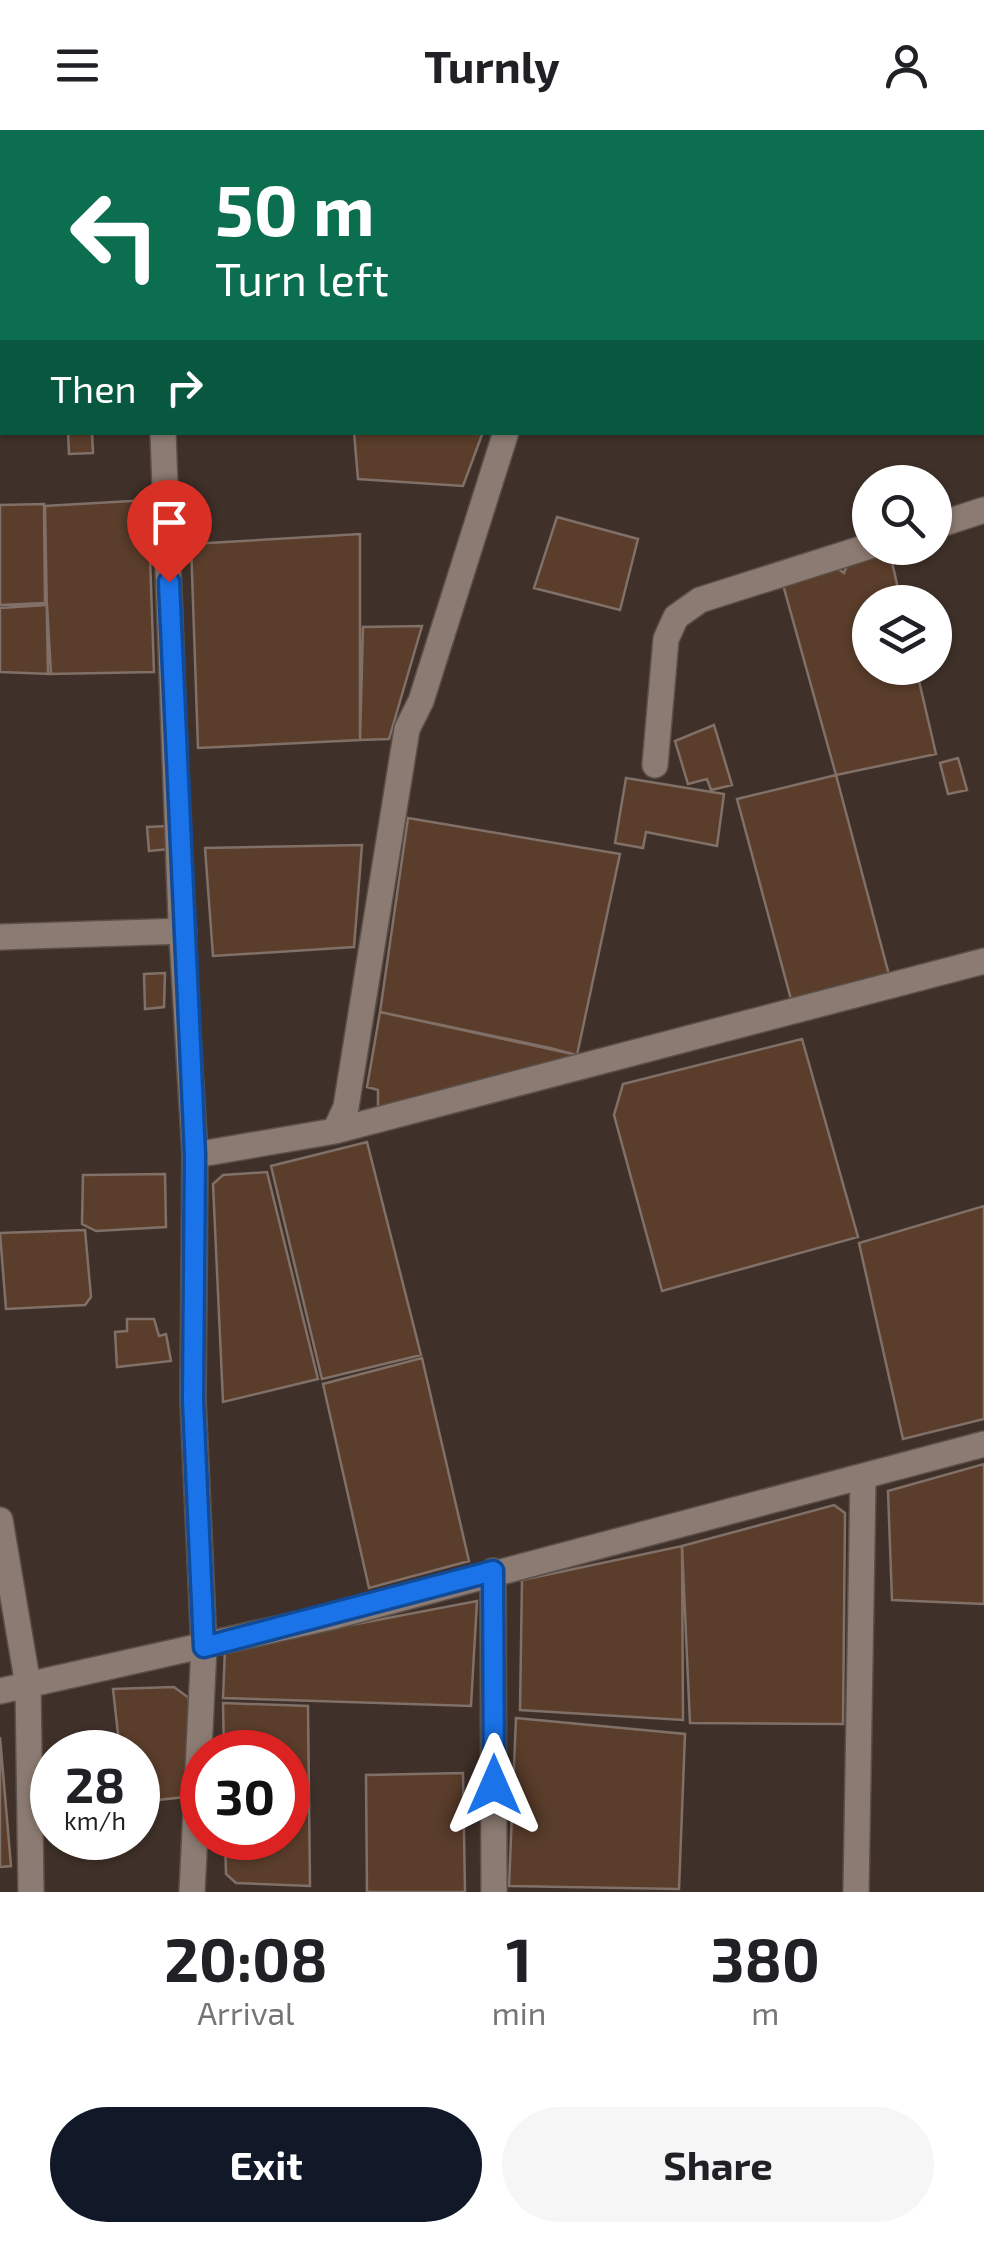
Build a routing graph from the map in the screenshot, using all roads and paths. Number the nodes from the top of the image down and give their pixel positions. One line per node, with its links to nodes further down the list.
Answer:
1 (163, 435): 7 (street)
2 (505, 435): 10 (street)
3 (984, 510): 4 (street)
4 (952, 520)
5 (852, 552): 6 (street)
6 (655, 765)
7 (184, 931): 8 (street); 11 (street)
8 (0, 936)
9 (984, 961): 10 (street)
10 (335, 1130): 11 (street)
11 (195, 1155): 16 (street)
12 (984, 1444): 13 (street)
13 (864, 1479): 15 (street); 22 (street)
14 (0, 1520): 17 (street)
15 (493, 1571): 16 (street); 21 (street)
16 (204, 1647): 17 (street); 20 (street)
17 (28, 1685): 18 (street); 19 (street)
18 (0, 1691)
19 (31, 1892)
20 (192, 1892)
21 (494, 1892)
22 (856, 1892)

